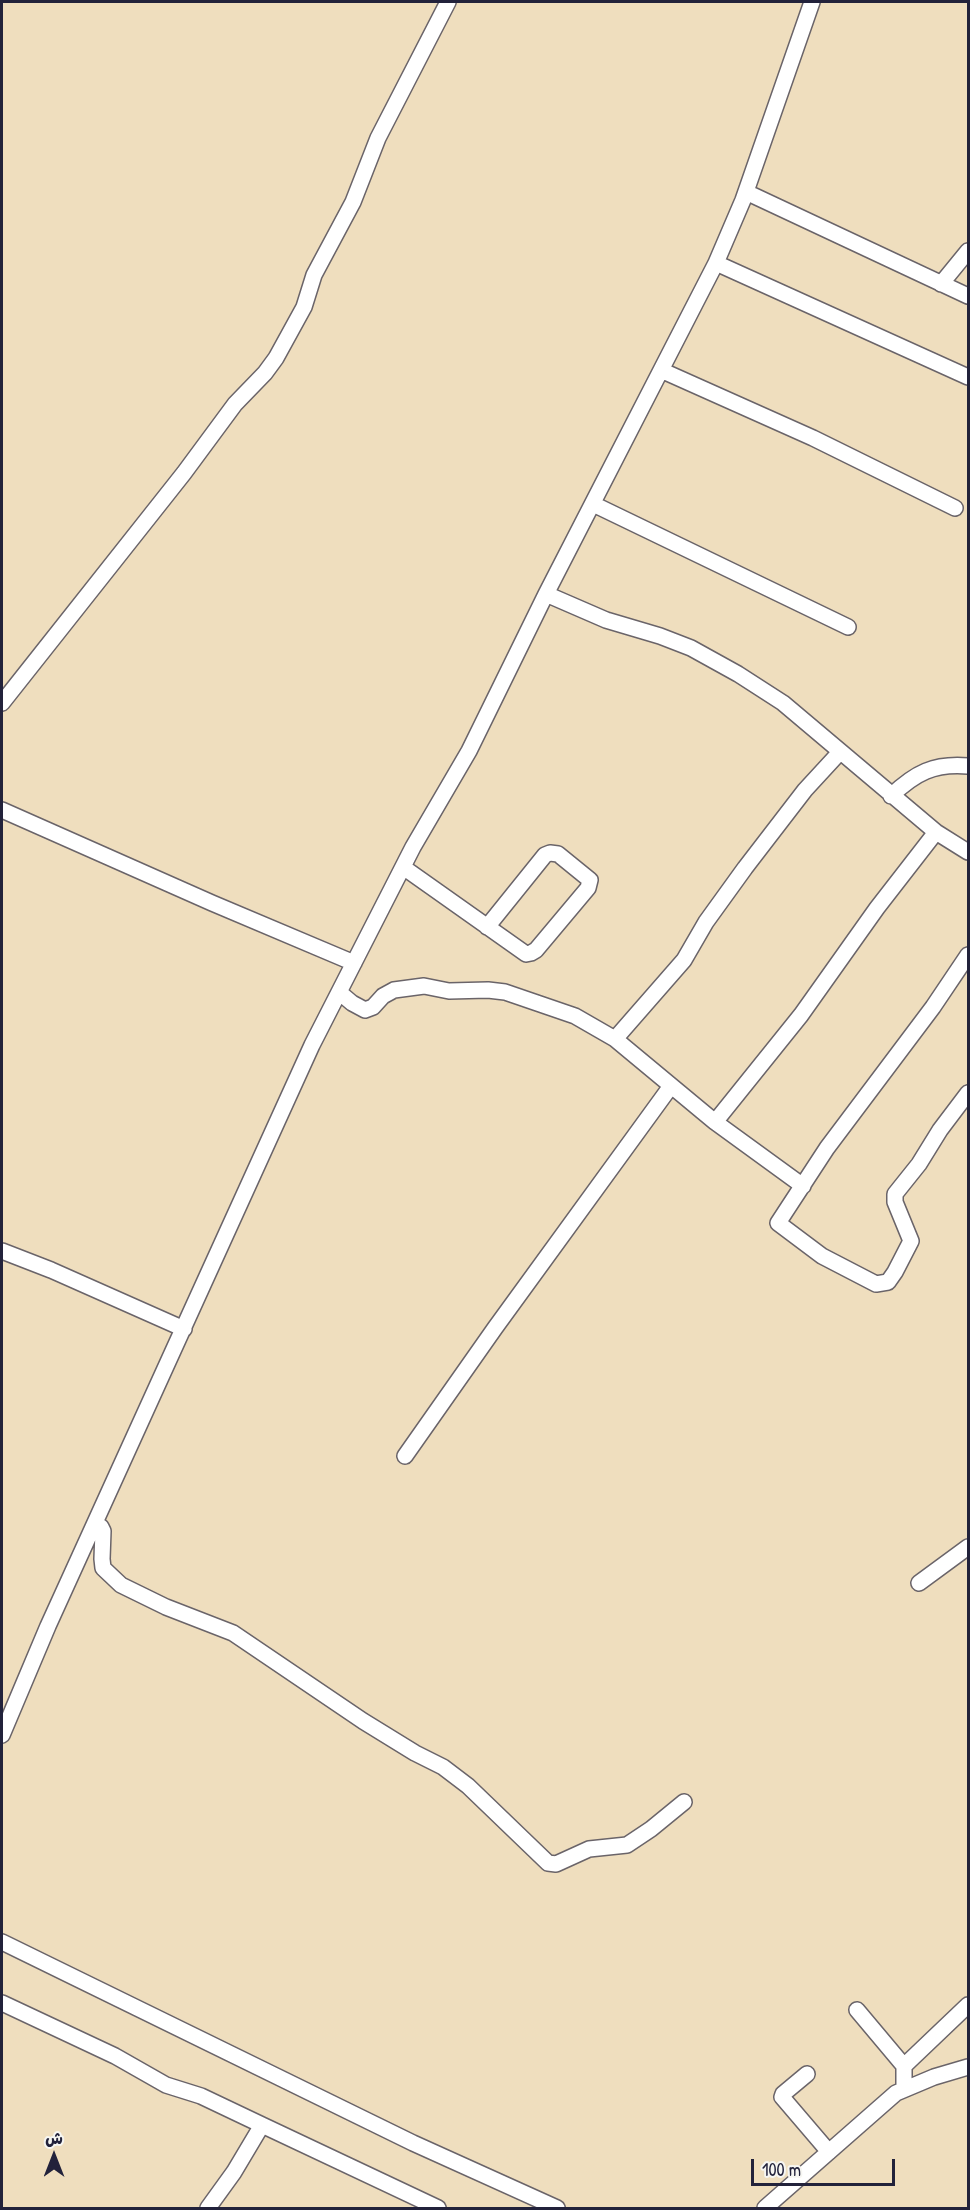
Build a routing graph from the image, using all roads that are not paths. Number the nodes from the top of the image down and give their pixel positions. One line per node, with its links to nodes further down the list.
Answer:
1 (448, 2): 14 (street)
2 (812, 2): 3 (street)
3 (746, 192): 5 (street); 6 (street)
4 (969, 251): 6 (street)
5 (716, 263): 8 (street); 9 (street)
6 (942, 284): 7 (street)
7 (969, 296)
8 (663, 371): 10 (street); 11 (street)
9 (969, 377)
10 (593, 504): 12 (street); 13 (street)
11 (956, 508)
12 (546, 594): 15 (street); 21 (street)
13 (848, 627)
14 (2, 703)
15 (840, 752): 17 (street); 26 (street)
16 (969, 766): 17 (street)
17 (891, 796): 19 (street)
18 (2, 810): 24 (street)
19 (936, 832): 20 (street); 29 (street)
20 (969, 852)
21 (403, 867): 22 (street); 24 (street)
22 (488, 927): 22 (street)
23 (969, 955): 30 (street)
24 (354, 963): 25 (street)
25 (339, 992): 26 (street); 32 (street)
26 (615, 1039): 27 (street)
27 (671, 1086): 29 (street); 33 (street)
28 (969, 1093): 30 (street)
29 (715, 1122): 30 (street)
30 (803, 1186)
31 (2, 1251): 32 (street)
32 (184, 1329): 34 (street)
33 (405, 1456)
34 (95, 1523): 37 (street); 38 (street)
35 (969, 1547): 36 (street)
36 (919, 1583)
37 (2, 1736)
38 (684, 1802)
39 (2, 1942): 51 (street)
40 (2, 2003): 47 (street)
41 (969, 2005): 43 (street)
42 (857, 2010): 43 (street)
43 (904, 2066): 46 (street)
44 (969, 2067): 46 (street)
45 (807, 2074): 48 (street)
46 (904, 2089): 48 (street)
47 (262, 2125): 49 (street); 50 (street)
48 (829, 2152): 52 (street)
49 (208, 2208)
50 (438, 2208)
51 (557, 2208)
52 (765, 2208)

